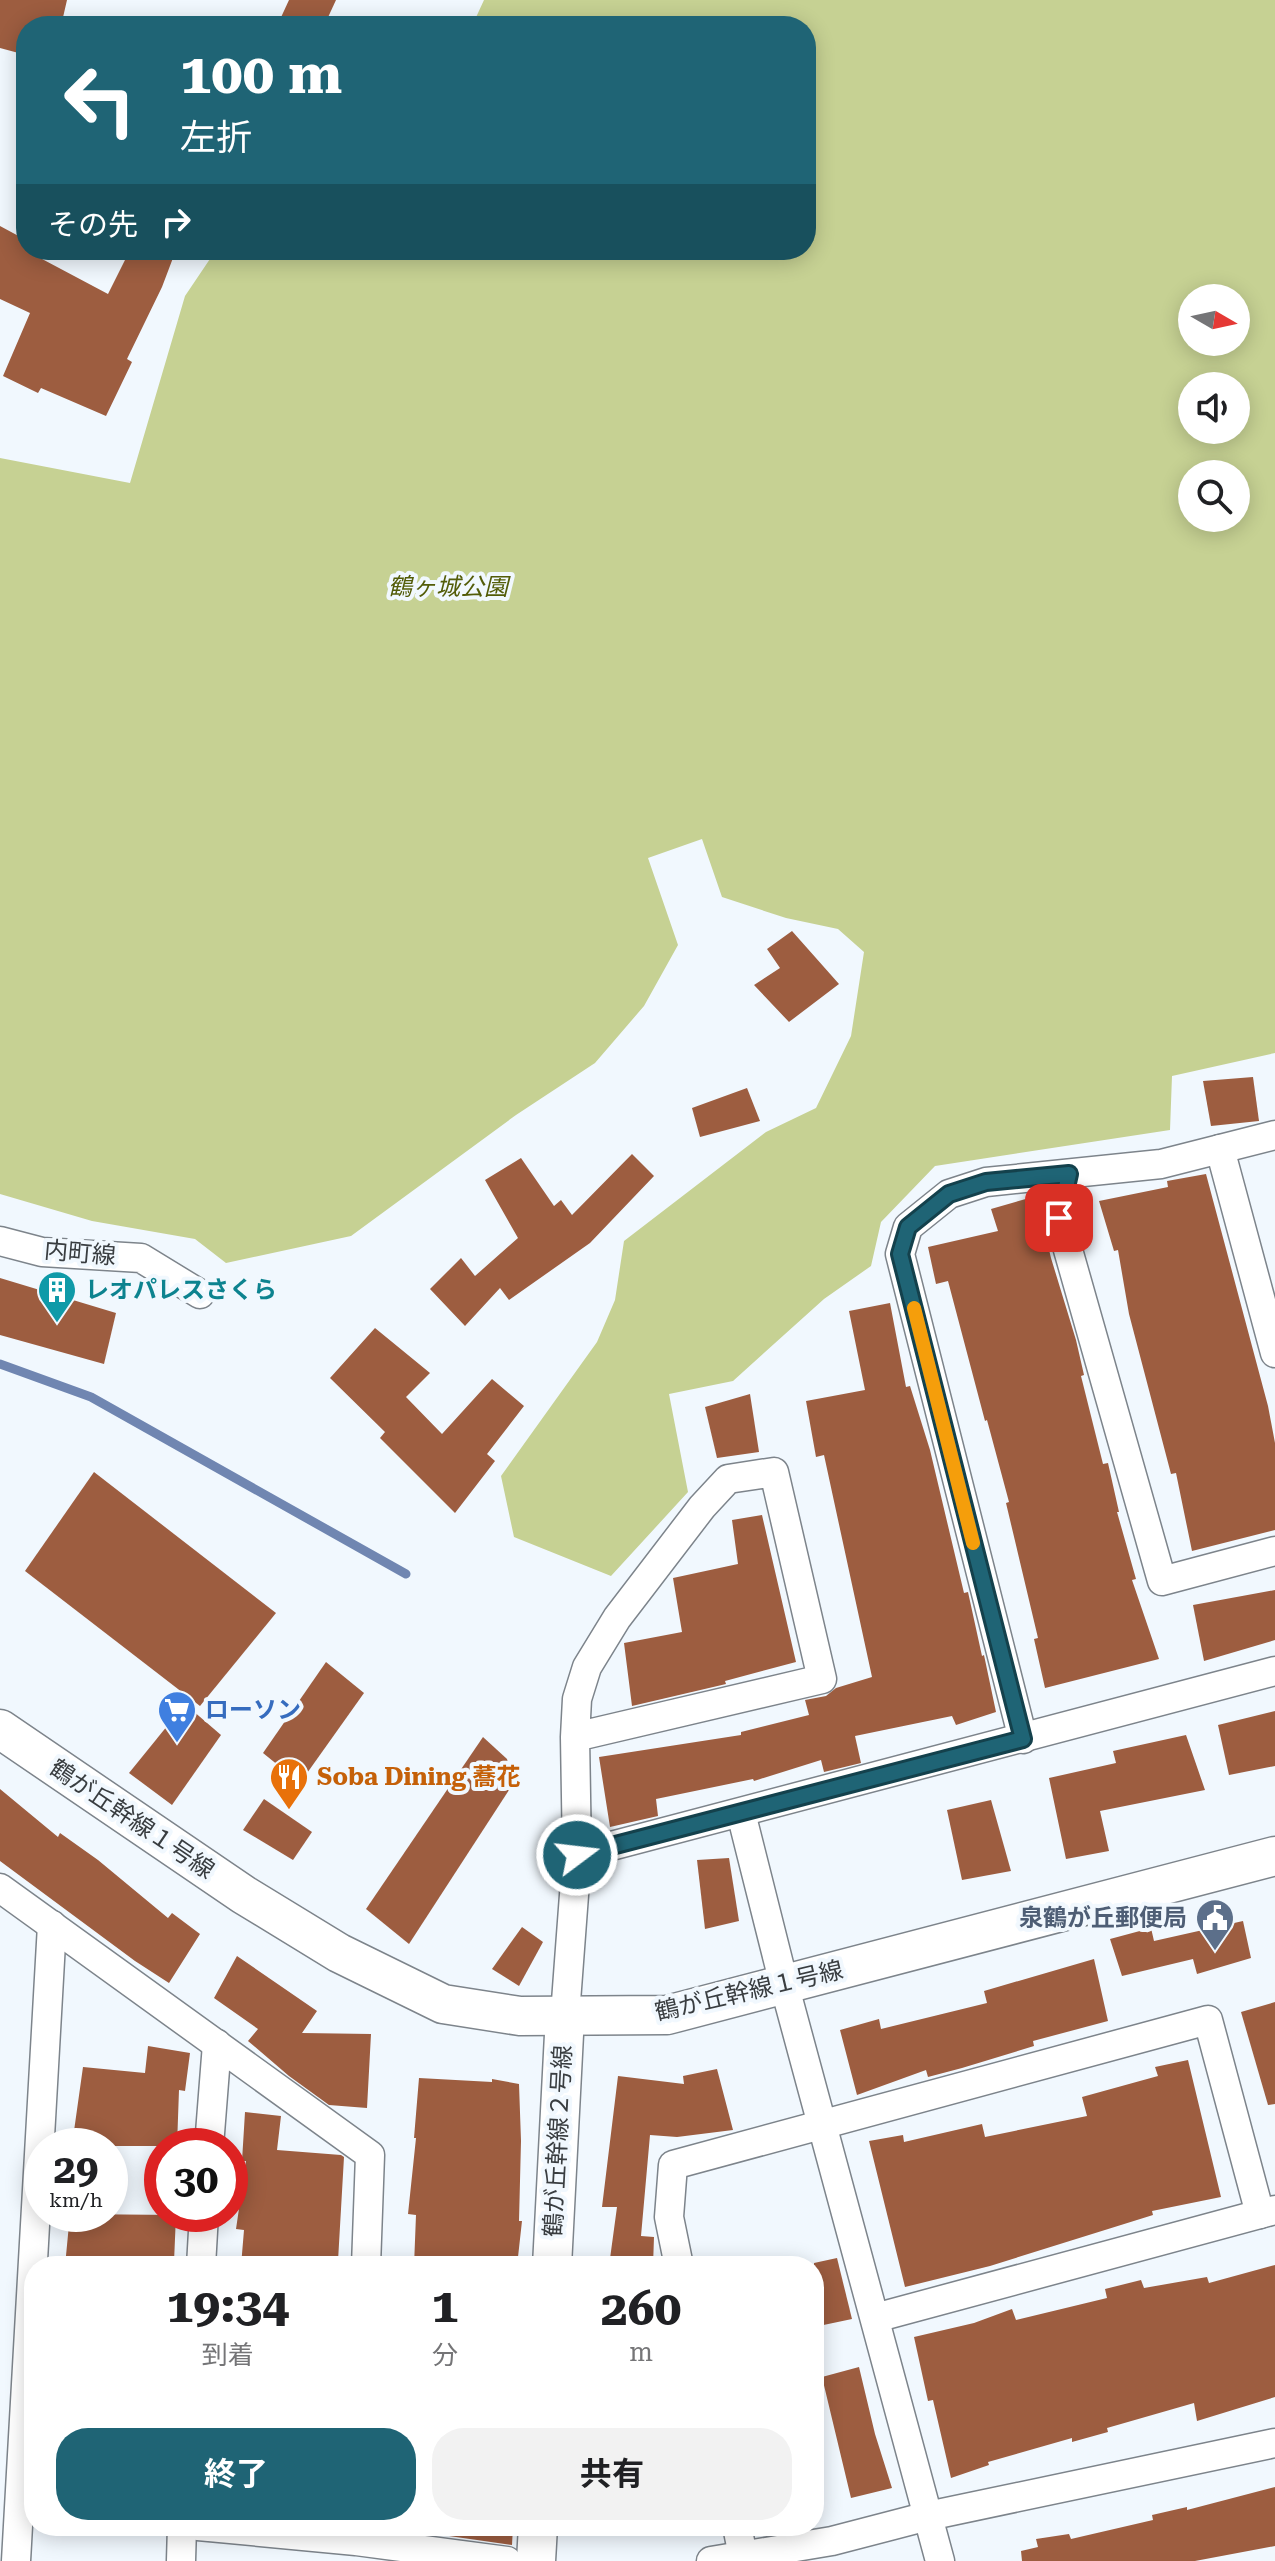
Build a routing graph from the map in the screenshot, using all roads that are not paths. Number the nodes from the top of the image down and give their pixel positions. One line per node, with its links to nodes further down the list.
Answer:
1 (1275, 1135): 2 (street)
2 (1220, 1149): 3 (street); 6 (street)
3 (1069, 1174): 7 (street); 11 (street)
4 (0, 1241): 5 (street, 内町線)
5 (200, 1294)
6 (1275, 1353)
7 (1275, 1551)
8 (1275, 1671): 11 (street)
9 (0, 1729): 18 (street, 鶴が丘幹線１号線)
10 (575, 1737): 10 (street); 13 (street)
11 (1023, 1739): 12 (street)
12 (741, 1813): 13 (street); 17 (street)
13 (577, 1855): 18 (street)
14 (1275, 1856): 17 (street, 鶴が丘幹線１号線)
15 (0, 1888): 16 (street)
16 (52, 1925): 19 (street); 24 (street)
17 (784, 1984): 18 (street, 鶴が丘幹線１号線); 20 (street)
18 (565, 2015): 27 (street, 鶴が丘幹線２号線)
19 (217, 2044): 21 (street); 26 (street)
20 (823, 2125): 22 (street); 28 (street); 29 (street)
21 (210, 2128)
22 (1268, 2212): 29 (street)
23 (203, 2232): 25 (street)
24 (32, 2256)
25 (202, 2256)
26 (366, 2256)
27 (553, 2256)
28 (677, 2256)
29 (875, 2318): 33 (street)
30 (24, 2397): 32 (street)
31 (1275, 2443): 33 (street)
32 (17, 2515): 40 (street)
33 (928, 2516): 39 (street); 45 (street)
34 (182, 2536): 41 (street)
35 (291, 2536): 38 (street)
36 (537, 2536): 43 (street)
37 (739, 2536): 39 (street)
38 (356, 2543): 42 (street)
39 (743, 2556): 44 (street)
40 (16, 2561)
41 (181, 2561)
42 (507, 2561)
43 (536, 2561)
44 (711, 2561)
45 (940, 2561)

